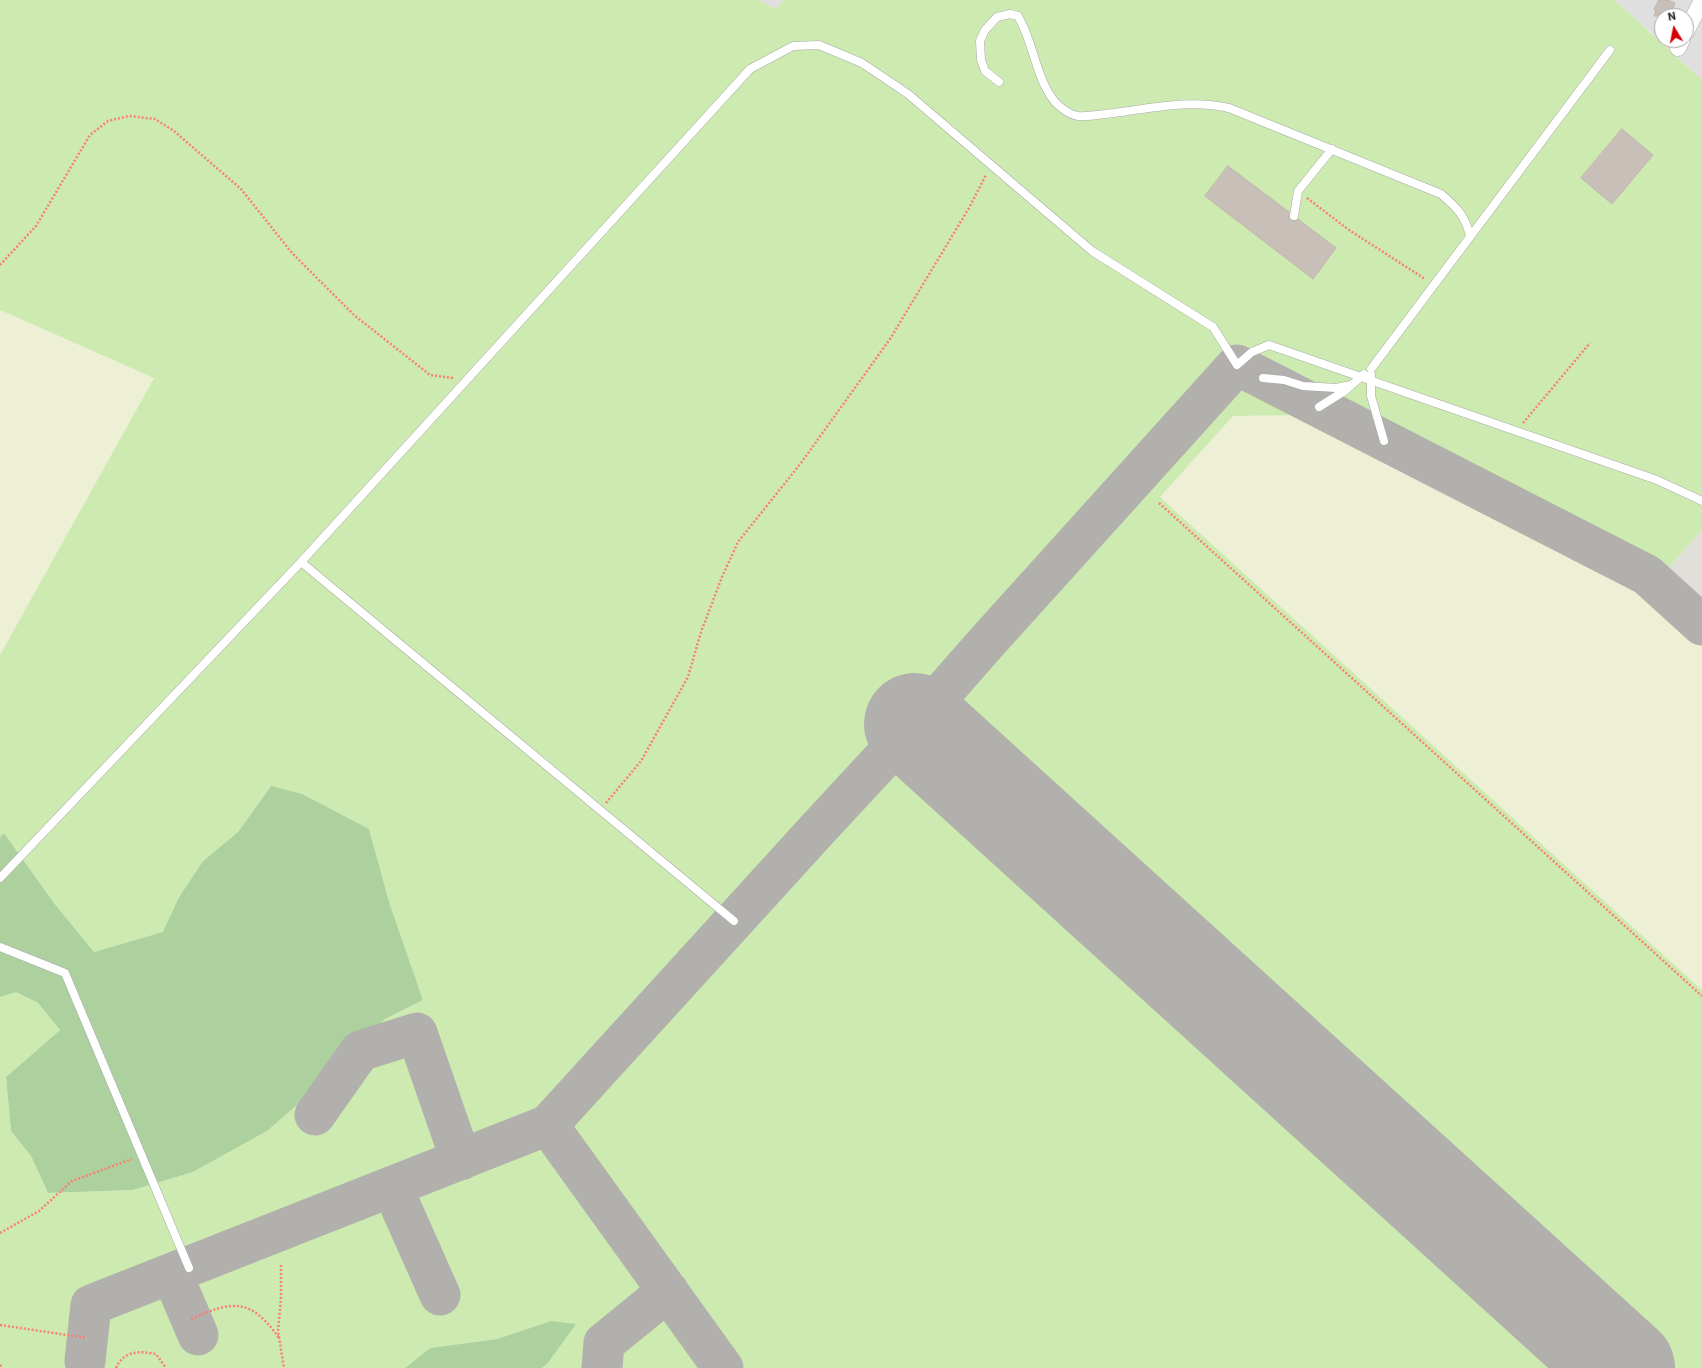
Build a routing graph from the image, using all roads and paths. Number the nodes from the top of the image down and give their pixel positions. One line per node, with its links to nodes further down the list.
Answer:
1 (1702, 0): 2 (street)
2 (1694, 16)
3 (1610, 50): 9 (lane)
4 (999, 82): 5 (lane)
5 (1332, 149): 7 (lane); 9 (lane)
6 (991, 165): 14 (lane); 16 (lane); 25 (path)
7 (1298, 191): 8 (lane); 11 (path)
8 (1294, 216)
9 (1470, 236): 11 (lane)
10 (0, 265): 16 (path)
11 (1433, 285): 13 (lane)
12 (1590, 343): 20 (path)
13 (1371, 369): 14 (lane); 17 (lane)
14 (1361, 376): 17 (lane); 18 (lane)
15 (1263, 378): 18 (lane)
16 (468, 380): 24 (lane)
17 (1370, 380): 20 (lane); 21 (lane)
18 (1352, 385): 19 (lane)
19 (1319, 407)
20 (1517, 431): 22 (lane)
21 (1384, 440)
22 (1702, 501)
23 (1159, 503): 29 (path)
24 (301, 562): 25 (lane); 26 (lane)
25 (600, 810): 27 (lane)
26 (0, 878)
27 (734, 921)
28 (0, 947): 30 (lane)
29 (1702, 996)
30 (142, 1156): 31 (path); 33 (lane)
31 (0, 1233)
32 (281, 1265): 37 (path)
33 (189, 1268)
34 (191, 1319): 37 (path)
35 (0, 1324): 36 (path)
36 (87, 1338)
37 (279, 1338): 42 (path)
38 (0, 1365): 39 (path)
39 (3, 1368)
40 (116, 1368): 41 (path)
41 (166, 1368)
42 (284, 1368)

